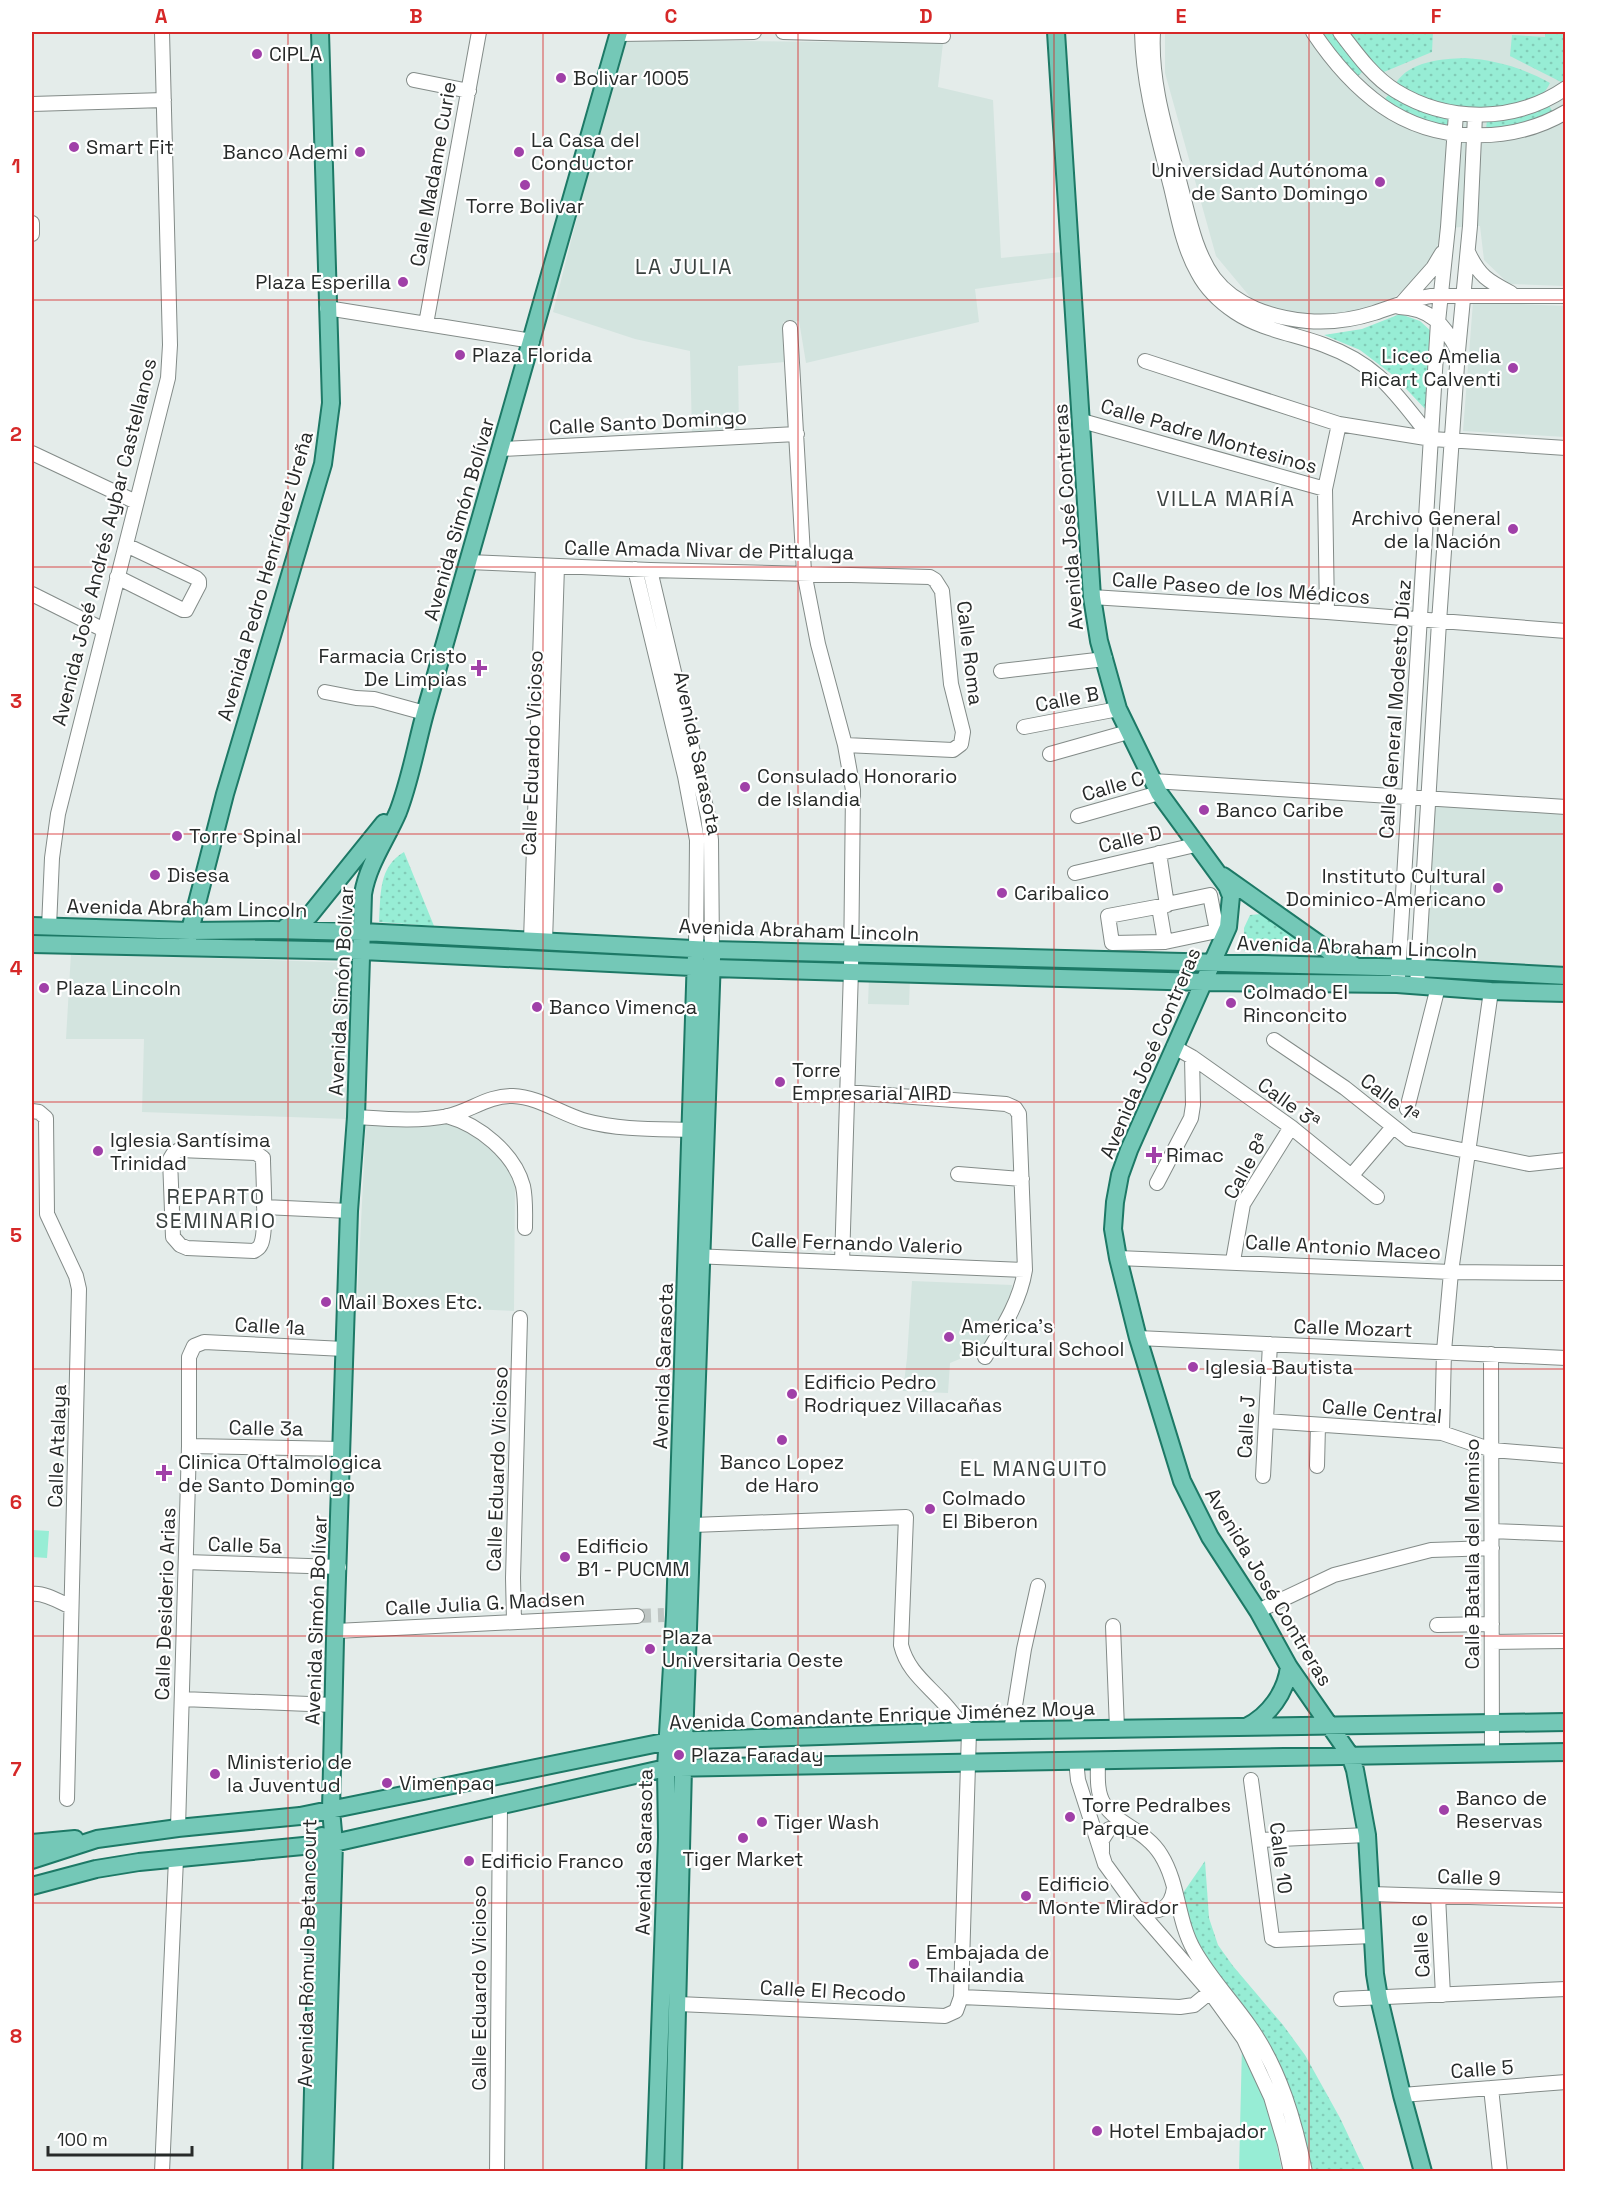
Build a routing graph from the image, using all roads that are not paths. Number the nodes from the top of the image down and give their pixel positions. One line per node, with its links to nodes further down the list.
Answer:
1 (162, 32): 16 (street, Avenida José Andrés Aybar Castellanos)
2 (320, 32): 32 (main road, Avenida Pedro Henríquez Ureña)
3 (479, 32): 15 (street, Calle Madame Curie)
4 (754, 32): 11 (street)
5 (783, 32): 12 (street)
6 (1056, 32): 39 (main road, Avenida José Contreras)
7 (1142, 32): 42 (street)
8 (1153, 32): 31 (street)
9 (1313, 32): 21 (street)
10 (1340, 32): 19 (street)
11 (619, 33): 36 (main road, Avenida Simón Bolívar)
12 (943, 36)
13 (414, 80): 15 (street)
14 (1566, 88): 20 (street)
15 (469, 91): 34 (street, Calle Madame Curie)
16 (164, 99): 17 (street); 48 (street, Avenida José Andrés Aybar Castellanos)
17 (32, 104)
18 (1566, 112): 22 (street)
19 (1456, 113): 20 (street); 21 (street, Calle General Modesto Díaz)
20 (1476, 115): 22 (street, Calle General Modesto Díaz)
21 (1454, 134): 22 (street); 25 (street, Calle General Modesto Díaz)
22 (1475, 136): 26 (street, Calle General Modesto Díaz)
23 (32, 223): 24 (street)
24 (32, 234)
25 (1444, 245): 28 (street, Calle General Modesto Díaz); 31 (street)
26 (1467, 250): 27 (street, Calle General Modesto Díaz); 29 (street)
27 (1464, 294): 28 (street); 29 (street); 37 (street, Calle General Modesto Díaz)
28 (1442, 295): 31 (street); 33 (street, Calle General Modesto Díaz)
29 (1516, 295): 30 (street)
30 (1566, 296)
31 (1396, 305): 33 (street)
32 (327, 308): 34 (street); 89 (main road, Avenida Pedro Henríquez Ureña)
33 (1438, 322): 37 (street); 42 (street, Calle General Modesto Díaz)
34 (426, 324): 36 (street)
35 (790, 328): 41 (street)
36 (532, 341): 45 (main road, Avenida Simón Bolívar)
37 (1458, 351): 43 (street, Calle General Modesto Díaz)
38 (1145, 362): 40 (street)
39 (1082, 421): 47 (street, Calle Padre Montesinos); 58 (main road, Avenida José Contreras)
40 (1339, 424): 42 (street); 47 (street)
41 (796, 434): 45 (street, Calle Santo Domingo); 54 (street)
42 (1432, 439): 43 (street); 60 (street, Calle General Modesto Díaz)
43 (1453, 440): 44 (street); 61 (street, Calle General Modesto Díaz)
44 (1566, 448)
45 (501, 449): 50 (main road, Avenida Simón Bolívar)
46 (32, 453): 48 (street)
47 (1325, 489): 59 (street)
48 (136, 502): 49 (street, Avenida José Andrés Aybar Castellanos)
49 (126, 544): 55 (street, Avenida José Andrés Aybar Castellanos); 55 (street)
50 (469, 562): 51 (street, Calle Amada Nivar de Pittaluga); 69 (main road, Avenida Simón Bolívar)
51 (550, 566): 52 (street, Calle Amada Nivar de Pittaluga); 93 (street, Calle Eduardo Vicioso)
52 (635, 569): 53 (street, Calle Amada Nivar de Pittaluga); 64 (street, Avenida Sarasota)
53 (650, 570): 54 (street, Calle Amada Nivar de Pittaluga); 64 (street, Avenida Sarasota)
54 (804, 572): 56 (street, Calle Amada Nivar de Pittaluga); 72 (street)
55 (117, 577): 62 (street, Avenida José Andrés Aybar Castellanos)
56 (942, 591): 72 (street, Calle Roma)
57 (32, 594): 62 (street)
58 (1092, 597): 59 (street, Calle Paseo de los Médicos); 65 (main road, Avenida José Contreras)
59 (1327, 612): 60 (street, Calle Paseo de los Médicos)
60 (1420, 620): 61 (street, Calle Paseo de los Médicos); 76 (street, Calle General Modesto Díaz)
61 (1439, 622): 63 (street, Calle Paseo de los Médicos); 77 (street, Calle General Modesto Díaz)
62 (104, 630): 86 (street, Avenida José Andrés Aybar Castellanos)
63 (1566, 631)
64 (664, 658): 92 (street, Avenida Sarasota)
65 (1105, 659): 66 (street); 68 (main road, Avenida José Contreras)
66 (1001, 671)
67 (325, 692): 69 (street)
68 (1118, 709): 70 (street, Calle B); 71 (main road, Avenida José Contreras)
69 (425, 713): 75 (main road, Avenida Simón Bolívar)
70 (1024, 727)
71 (1128, 732): 73 (street); 74 (main road, Avenida José Contreras)
72 (845, 745): 95 (street)
73 (1050, 754)
74 (1156, 787): 76 (street, Calle C); 79 (street, Calle C); 80 (main road, Avenida José Contreras)
75 (403, 796): 87 (main road); 88 (main road, Avenida Simón Bolívar)
76 (1408, 798): 77 (street, Calle C); 101 (street, Calle General Modesto Díaz)
77 (1428, 800): 78 (street, Calle C); 99 (street, Calle General Modesto Díaz)
78 (1566, 807)
79 (1078, 816)
80 (1195, 844): 81 (street, Calle D); 82 (main road, Avenida José Contreras)
81 (1159, 853): 83 (street, Calle D); 84 (street)
82 (1217, 871): 96 (main road, Avenida José Contreras); 98 (main road)
83 (1075, 873)
84 (1163, 906): 90 (street); 90 (street); 90 (street)
85 (32, 926): 86 (main road, Avenida Abraham Lincoln)
86 (49, 927): 89 (main road, Avenida Abraham Lincoln)
87 (273, 930): 88 (main road, Avenida Abraham Lincoln); 89 (main road, Avenida Abraham Lincoln)
88 (362, 932): 93 (main road, Avenida Abraham Lincoln); 94 (main road, Avenida Simón Bolívar)
89 (188, 938): 91 (main road, Avenida Abraham Lincoln); 94 (main road, Avenida Abraham Lincoln)
90 (1165, 942)
91 (32, 944)
92 (704, 949): 93 (main road, Avenida Abraham Lincoln); 95 (main road, Avenida Abraham Lincoln); 97 (main road, Avenida Sarasota)
93 (538, 950): 94 (main road, Avenida Abraham Lincoln); 97 (main road, Avenida Abraham Lincoln)
94 (362, 951): 115 (main road, Avenida Simón Bolívar)
95 (851, 953): 96 (main road, Avenida Abraham Lincoln); 100 (street)
96 (1211, 964): 98 (main road, Avenida Abraham Lincoln); 103 (main road, Avenida José Contreras)
97 (705, 967): 100 (main road, Avenida Abraham Lincoln); 118 (main road, Avenida Sarasota); 129 (main road, Avenida Sarasota)
98 (1359, 968): 101 (main road, Avenida Abraham Lincoln)
99 (1418, 968): 101 (main road, Avenida Abraham Lincoln); 102 (main road, Avenida Abraham Lincoln); 104 (street, Calle General Modesto Díaz)
100 (851, 970): 103 (main road, Avenida Abraham Lincoln); 111 (street)
101 (1398, 976): 103 (main road, Avenida Abraham Lincoln); 104 (main road, Avenida Abraham Lincoln)
102 (1566, 976)
103 (1203, 981): 109 (main road, Avenida José Contreras)
104 (1417, 986): 105 (main road, Avenida Abraham Lincoln)
105 (1438, 987): 106 (main road, Avenida Abraham Lincoln); 112 (street)
106 (1491, 990): 107 (main road, Avenida Abraham Lincoln); 119 (street)
107 (1566, 993)
108 (1274, 1040): 117 (street, Calle 1ª)
109 (1174, 1047): 110 (street, Calle 3ª); 130 (main road, Avenida José Contreras)
110 (1192, 1057): 116 (street, Calle 3ª); 124 (street)
111 (847, 1092): 123 (street); 132 (street)
112 (1407, 1109)
113 (32, 1112): 163 (street, Calle Atalaya)
114 (447, 1116): 115 (street); 118 (street); 128 (street)
115 (356, 1117): 127 (main road, Avenida Simón Bolívar)
116 (1291, 1127): 122 (street, Calle 3ª); 131 (street, Calle 8ª)
117 (1393, 1127): 119 (street, Calle 1ª); 122 (street)
118 (691, 1130): 129 (main road, Avenida Sarasota)
119 (1467, 1150): 120 (street, Calle 1ª); 134 (street)
120 (1566, 1160)
121 (958, 1174): 123 (street)
122 (1352, 1175): 125 (street, Calle 3ª)
123 (1022, 1179): 133 (street)
124 (1157, 1183)
125 (1377, 1197)
126 (264, 1207): 126 (street); 127 (street)
127 (349, 1211): 141 (main road, Avenida Simón Bolívar)
128 (525, 1228)
129 (695, 1256): 132 (street, Calle Fernando Valerio); 138 (main road, Avenida Sarasota)
130 (1118, 1258): 131 (street, Calle Antonio Maceo); 137 (main road, Avenida José Contreras)
131 (1233, 1261): 134 (street, Calle Antonio Maceo)
132 (842, 1262): 133 (street, Calle Fernando Valerio)
133 (1025, 1270): 144 (street)
134 (1451, 1272): 135 (street, Calle Antonio Maceo); 142 (street)
135 (1566, 1274)
136 (520, 1318): 166 (street, Calle Eduardo Vicioso)
137 (1138, 1338): 139 (street, Calle Mozart); 164 (main road, Avenida José Contreras)
138 (692, 1340): 155 (main road, Avenida Sarasota); 183 (main road, Avenida Sarasota)
139 (1270, 1344): 142 (street, Calle Mozart); 146 (street, Calle J)
140 (194, 1346): 141 (street, Calle 1a); 149 (street, Calle Desiderio Arias)
141 (344, 1349): 150 (main road, Avenida Simón Bolívar)
142 (1444, 1351): 143 (street, Calle Mozart); 148 (street)
143 (1491, 1354): 145 (street, Calle Mozart); 151 (street, Calle Batalla del Memiso)
144 (985, 1357)
145 (1566, 1358)
146 (1266, 1421): 147 (street, Calle Central); 154 (street, Calle J)
147 (1318, 1425): 148 (street, Calle Central); 153 (street)
148 (1442, 1433): 151 (street, Calle Central)
149 (189, 1446): 150 (street, Calle 3a); 159 (street, Calle Desiderio Arias)
150 (342, 1449): 160 (main road, Avenida Simón Bolívar)
151 (1491, 1450): 152 (street, Calle Central); 156 (street, Calle Batalla del Memiso)
152 (1566, 1456)
153 (1317, 1466)
154 (1263, 1476)
155 (693, 1525): 181 (street); 183 (main road, Avenida Sarasota)
156 (1492, 1531): 157 (street); 158 (street, Calle Batalla del Memiso)
157 (1566, 1534)
158 (1492, 1548): 164 (street); 167 (street, Calle Batalla del Memiso)
159 (186, 1562): 160 (street, Calle 5a); 174 (street, Calle Desiderio Arias)
160 (339, 1567): 170 (main road, Avenida Simón Bolívar)
161 (1038, 1586): 182 (street)
162 (32, 1594): 163 (street)
163 (71, 1606): 192 (street, Calle Atalaya)
164 (1258, 1611): 173 (main road, Avenida José Contreras)
165 (637, 1616): 166 (street, Calle Julia G. Madsen)
166 (514, 1620): 170 (street, Calle Julia G. Madsen)
167 (1492, 1624): 168 (street); 172 (street, Calle Batalla del Memiso)
168 (1437, 1625)
169 (1113, 1626): 180 (street)
170 (336, 1631): 175 (main road, Avenida Simón Bolívar)
171 (1566, 1641): 172 (street)
172 (1492, 1642): 177 (street, Calle Batalla del Memiso)
173 (1289, 1667): 178 (main road, Avenida José Contreras); 179 (main road)
174 (182, 1699): 175 (street); 195 (street, Calle Desiderio Arias)
175 (334, 1705): 194 (main road, Avenida Simón Bolívar)
176 (1566, 1722): 177 (main road, Avenida Comandante Enrique Jiménez Moya)
177 (1492, 1723): 178 (main road, Avenida Comandante Enrique Jiménez Moya); 185 (street, Calle Batalla del Memiso)
178 (1330, 1726): 179 (main road, Avenida Comandante Enrique Jiménez Moya); 186 (main road, Avenida José Contreras)
179 (1245, 1727): 180 (main road, Avenida Comandante Enrique Jiménez Moya)
180 (1117, 1729): 182 (main road, Avenida Comandante Enrique Jiménez Moya)
181 (969, 1731): 182 (main road, Avenida Comandante Enrique Jiménez Moya); 183 (main road, Avenida Comandante Enrique Jiménez Moya); 189 (street)
182 (1011, 1731)
183 (677, 1740): 190 (main road, Avenida Sarasota); 194 (main road, Avenida Comandante Enrique Jiménez Moya)
184 (1566, 1752): 185 (main road)
185 (1492, 1753): 186 (main road)
186 (1350, 1755): 188 (main road); 197 (main road, Avenida José Contreras)
187 (1076, 1760): 188 (main road); 189 (main road); 204 (street)
188 (1098, 1760): 196 (street)
189 (968, 1762): 190 (main road); 215 (street)
190 (675, 1768): 193 (main road); 218 (main road, Avenida Sarasota); 226 (main road, Avenida Sarasota)
191 (1251, 1780): 199 (street, Calle 10)
192 (67, 1799)
193 (500, 1805): 201 (main road); 225 (street, Calle Eduardo Vicioso)
194 (331, 1810): 195 (main road, Avenida Comandante Enrique Jiménez Moya); 201 (main road, Avenida Rómulo Betancourt)
195 (178, 1828): 198 (main road, Avenida Comandante Enrique Jiménez Moya)
196 (1143, 1834): 204 (street); 205 (street)
197 (1367, 1835): 199 (street); 207 (main road, Avenida José Contreras)
198 (97, 1839): 200 (main road); 203 (main road, Avenida Comandante Enrique Jiménez Moya)
199 (1259, 1840): 211 (street, Calle 10)
200 (32, 1843)
201 (327, 1844): 202 (main road); 223 (main road, Avenida Rómulo Betancourt); 224 (main road, Avenida Rómulo Betancourt)
202 (176, 1859): 206 (main road); 222 (street)
203 (32, 1860)
204 (1105, 1864): 210 (street)
205 (1174, 1882): 210 (street); 229 (street)
206 (32, 1886)
207 (1371, 1894): 208 (street, Calle 9); 211 (main road, Avenida José Contreras)
208 (1438, 1896): 209 (street, Calle 9); 214 (street, Calle 6)
209 (1566, 1900)
210 (1137, 1908): 213 (street)
211 (1373, 1935): 216 (main road, Avenida José Contreras)
212 (1566, 1989): 214 (street)
213 (1210, 1992): 215 (street); 228 (street)
214 (1443, 1995): 216 (street)
215 (961, 1997): 218 (street, Calle El Recodo)
216 (1379, 1998): 217 (street); 221 (main road, Avenida José Contreras)
217 (1341, 1999)
218 (678, 2004): 227 (main road, Avenida Sarasota)
219 (1566, 2082): 220 (street, Calle 5)
220 (1491, 2088): 221 (street, Calle 5); 231 (street)
221 (1402, 2095): 230 (main road, Avenida José Contreras)
222 (162, 2172)
223 (311, 2172)
224 (324, 2172)
225 (497, 2172)
226 (655, 2172)
227 (673, 2172)
228 (1291, 2172)
229 (1305, 2172)
230 (1423, 2172)
231 (1500, 2172)

